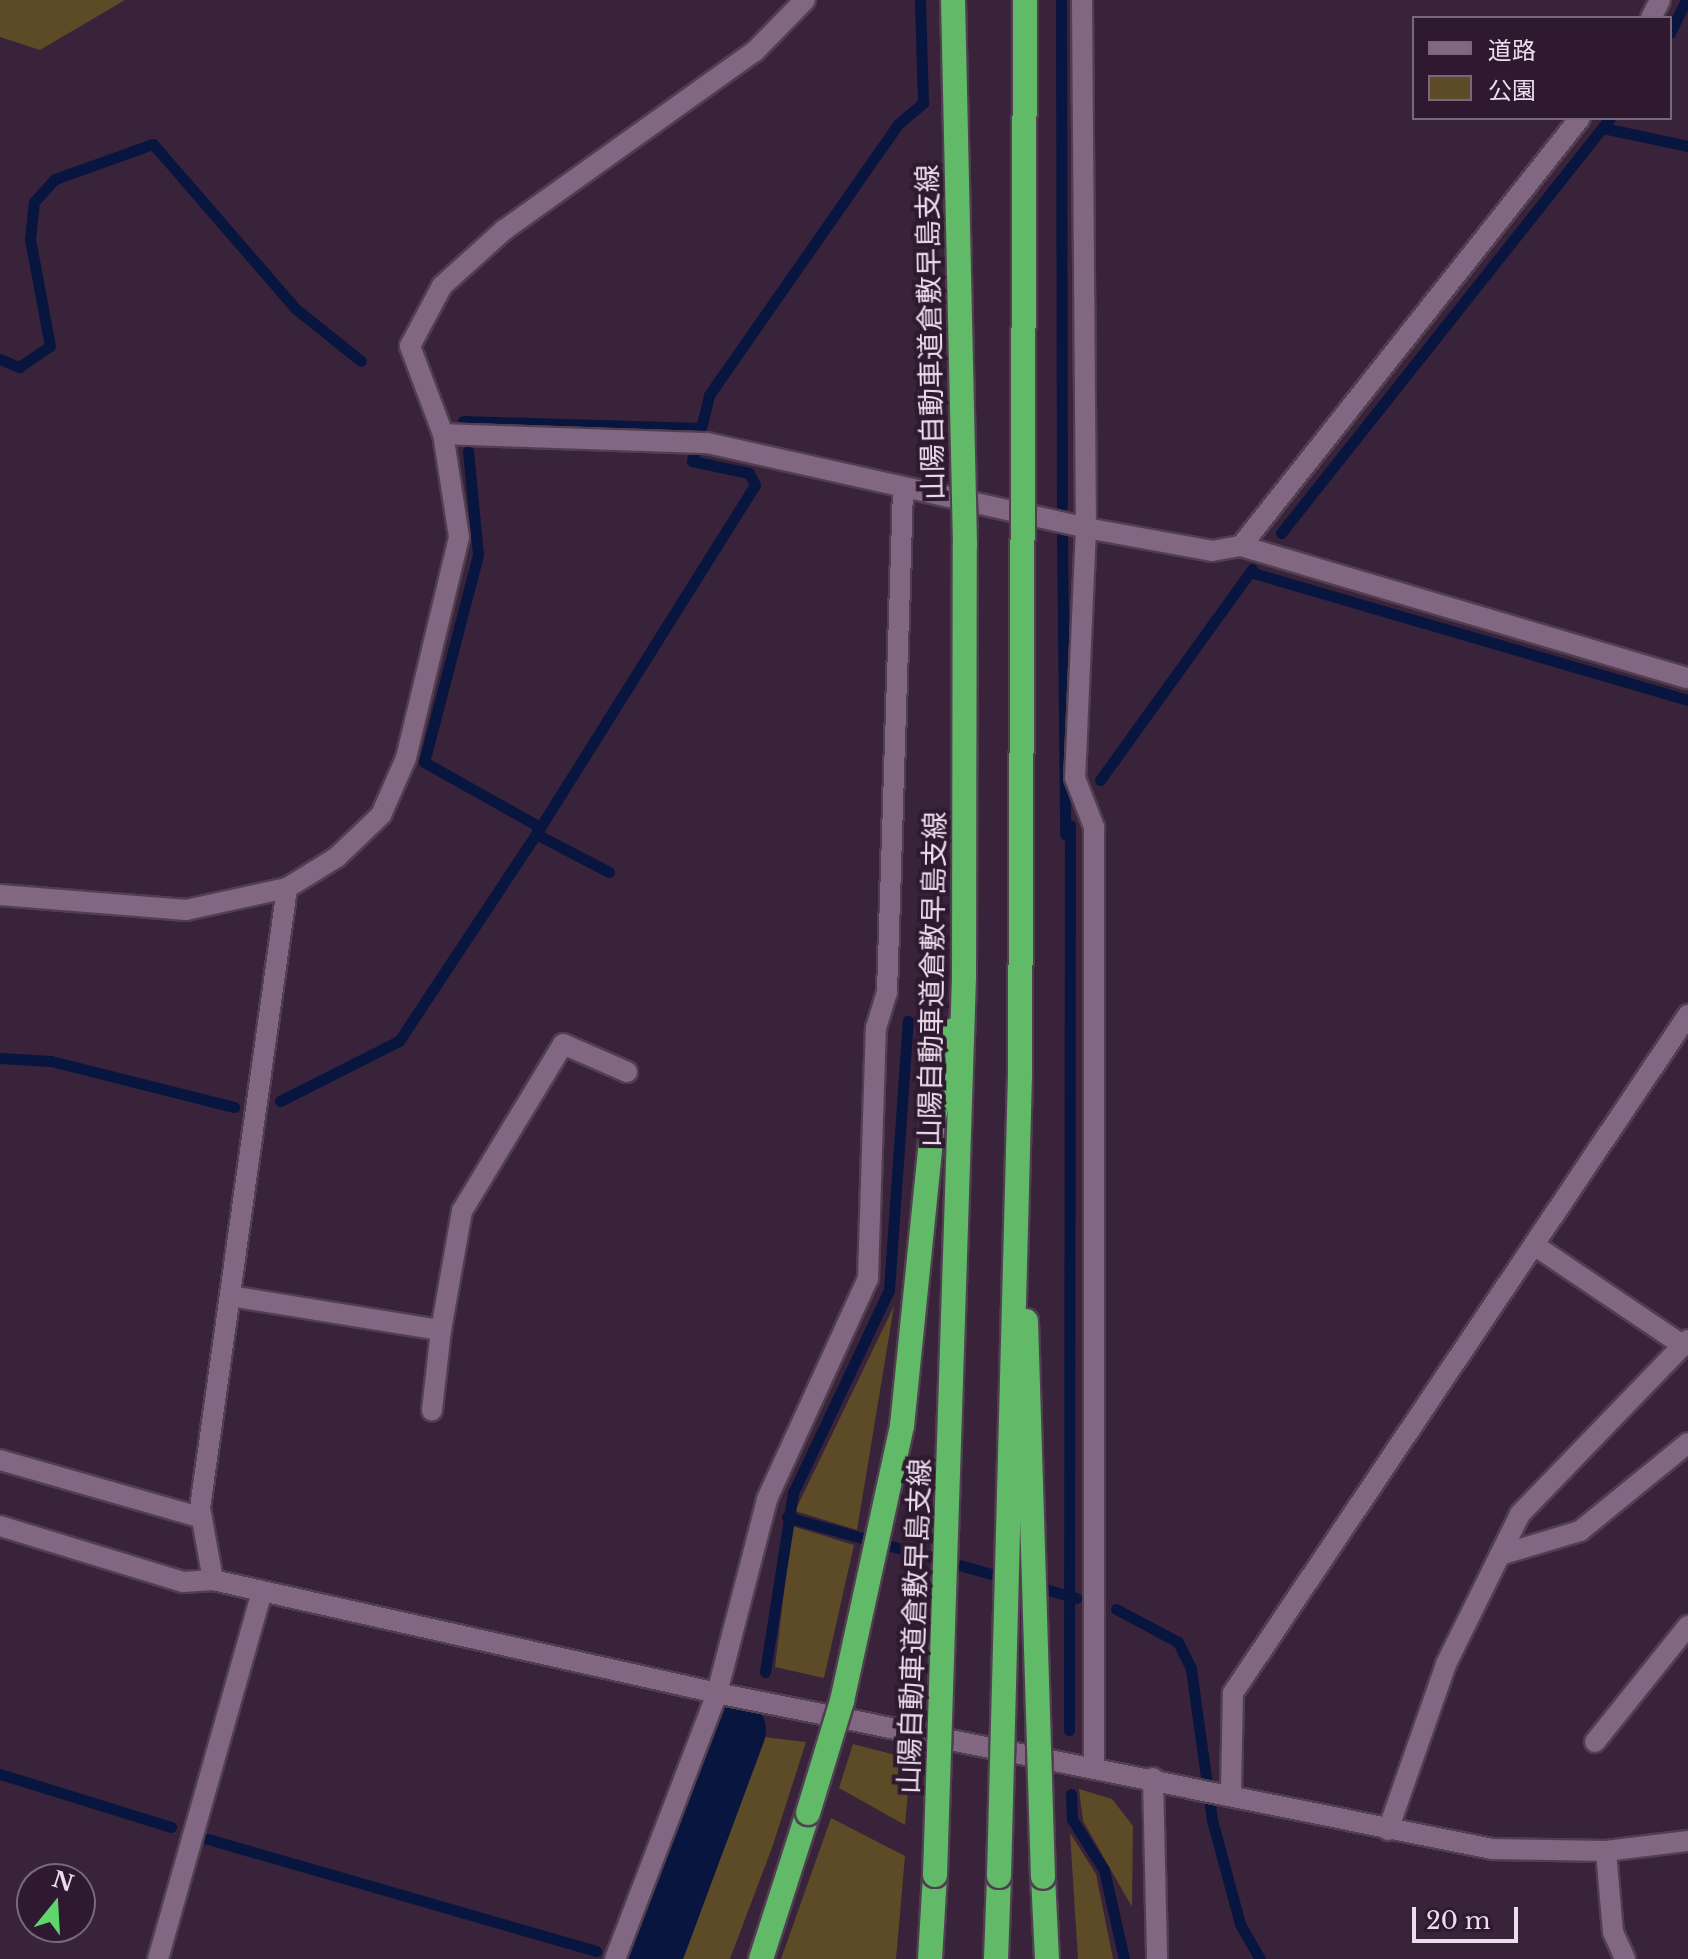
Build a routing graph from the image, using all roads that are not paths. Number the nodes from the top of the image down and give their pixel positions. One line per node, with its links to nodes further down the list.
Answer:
1 (805, 0): 6 (street)
2 (953, 0): 13 (highway, 山陽自動車道倉敷早島支線, bridge)
3 (1025, 0): 16 (highway, bridge)
4 (1082, 0): 8 (street)
5 (1578, 120): 9 (street)
6 (443, 434): 7 (street); 11 (street)
7 (903, 489): 8 (street); 30 (street)
8 (1086, 528): 9 (street); 32 (street)
9 (1241, 546): 10 (street)
10 (1688, 678)
11 (287, 888): 12 (street); 18 (street)
12 (0, 895)
13 (964, 976): 40 (highway, bridge); 41 (highway, 山陽自動車道倉敷早島支線, bridge)
14 (1688, 1015): 17 (street)
15 (627, 1072): 19 (street)
16 (1020, 1075): 42 (highway, bridge); 43 (highway, bridge)
17 (1534, 1245): 20 (street); 34 (street)
18 (230, 1296): 19 (street); 24 (street)
19 (441, 1330): 21 (street)
20 (1686, 1343): 26 (street)
21 (432, 1410)
22 (1688, 1443): 26 (street)
23 (0, 1460): 24 (street)
24 (202, 1518): 27 (street)
25 (0, 1526): 27 (street)
26 (1500, 1555): 35 (street)
27 (213, 1580): 28 (street)
28 (261, 1596): 30 (street); 38 (street)
29 (1686, 1630): 31 (street)
30 (717, 1693): 32 (street); 39 (street)
31 (1595, 1742)
32 (1094, 1767): 33 (street)
33 (1153, 1778): 34 (street); 44 (street)
34 (1231, 1793): 35 (street)
35 (1388, 1830): 37 (street)
36 (1688, 1841): 37 (street)
37 (1606, 1851): 45 (street)
38 (158, 1959)
39 (615, 1959)
40 (761, 1959)
41 (930, 1959)
42 (996, 1959)
43 (1047, 1959)
44 (1157, 1959)
45 (1625, 1959)

